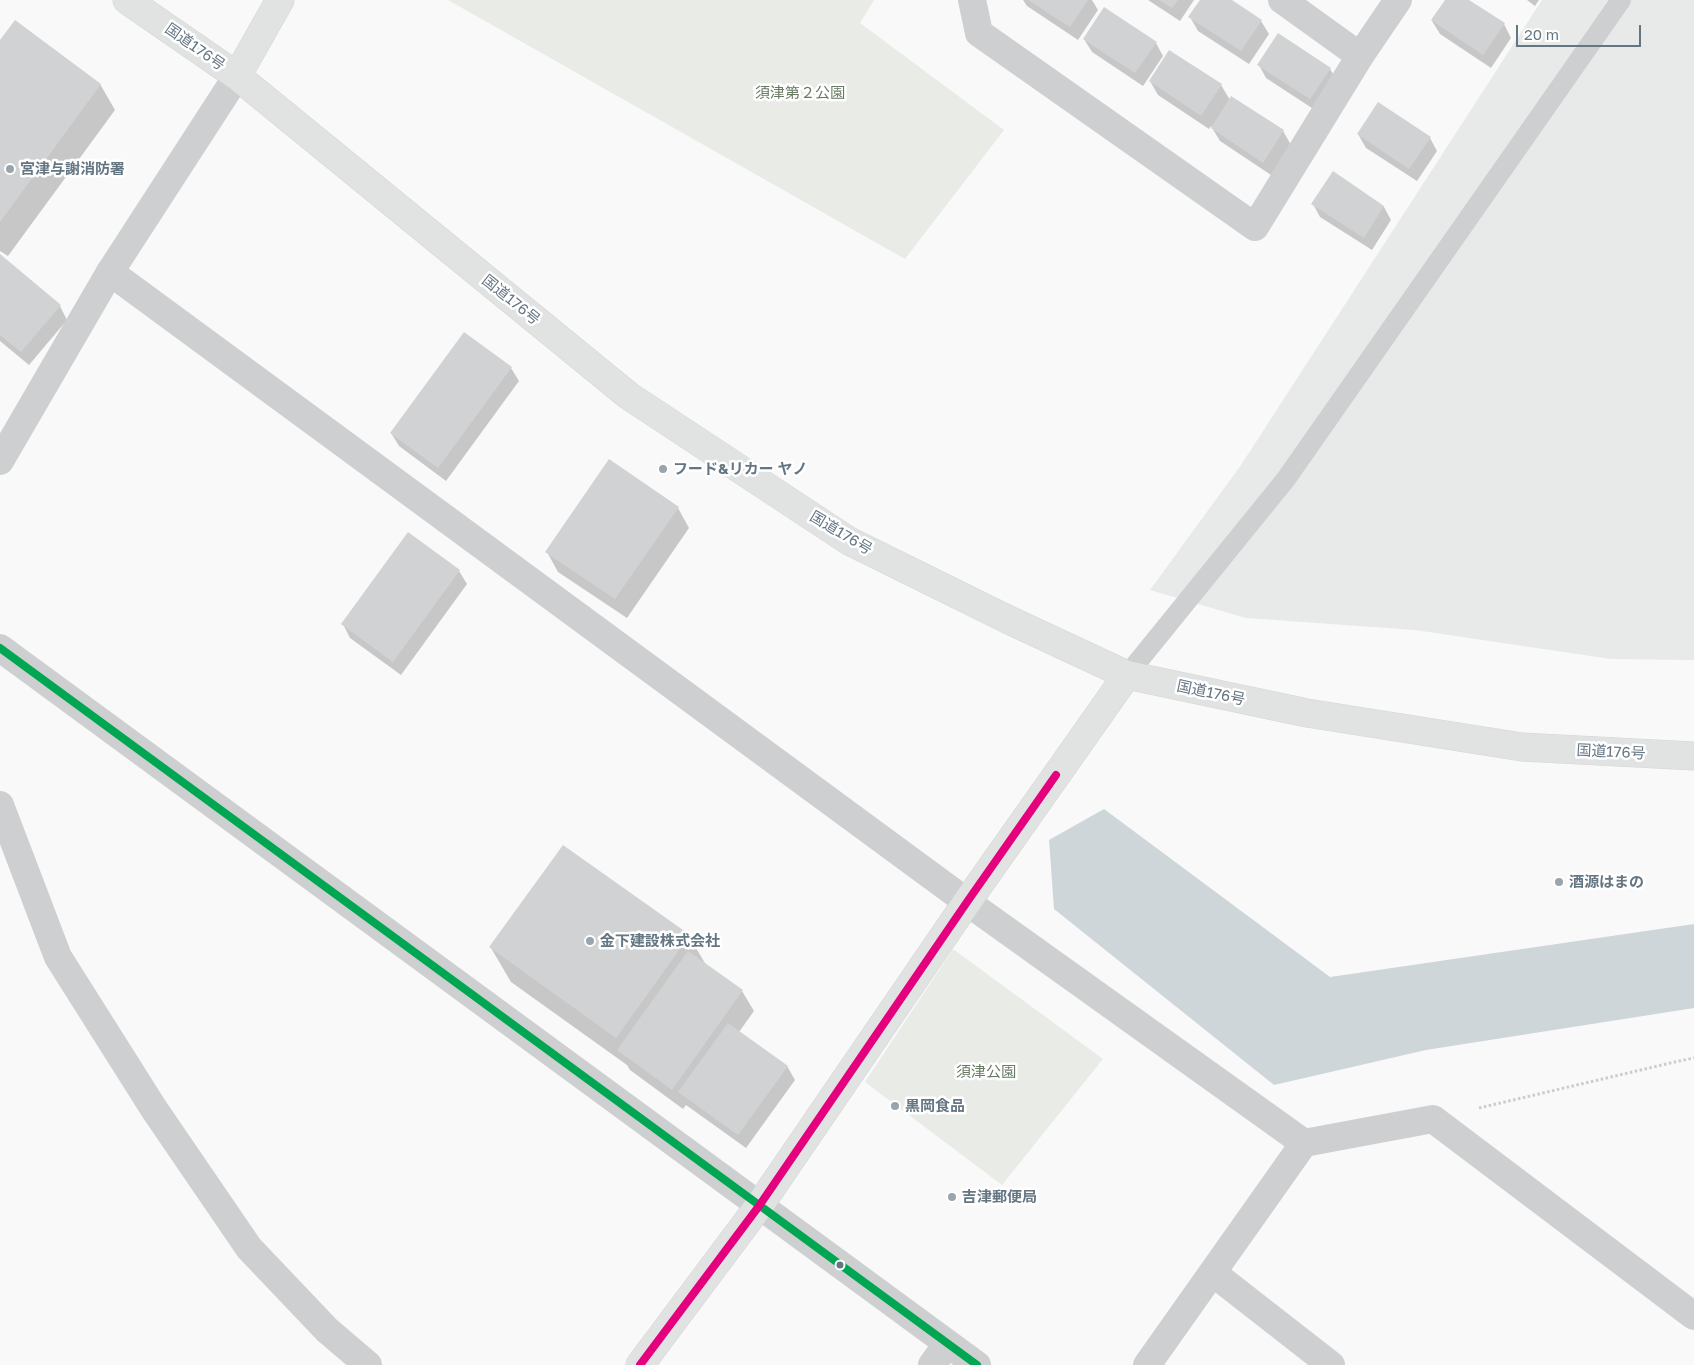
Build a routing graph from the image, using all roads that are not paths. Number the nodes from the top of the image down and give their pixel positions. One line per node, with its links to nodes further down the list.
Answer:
1 (127, 0): 8 (main road, 国道176号)
2 (280, 0): 8 (main road)
3 (972, 0): 7 (street)
4 (1282, 0): 7 (street)
5 (1398, 0): 7 (street)
6 (1621, 0): 12 (lane)
7 (1360, 56)
8 (237, 76): 9 (street); 12 (main road, 国道176号)
9 (110, 272): 10 (street); 15 (street)
10 (0, 461)
11 (0, 648): 17 (street)
12 (1127, 675): 13 (main road, 国道176号); 15 (main road)
13 (1694, 756)
14 (0, 805): 21 (street)
15 (967, 902): 16 (street); 17 (main road)
16 (1304, 1144): 18 (street); 19 (street)
17 (759, 1206): 20 (street); 22 (main road)
18 (1213, 1273): 24 (street); 25 (street)
19 (1694, 1316)
20 (940, 1354): 23 (street)
21 (368, 1365)
22 (640, 1365)
23 (977, 1365)
24 (1147, 1365)
25 (1331, 1365)

